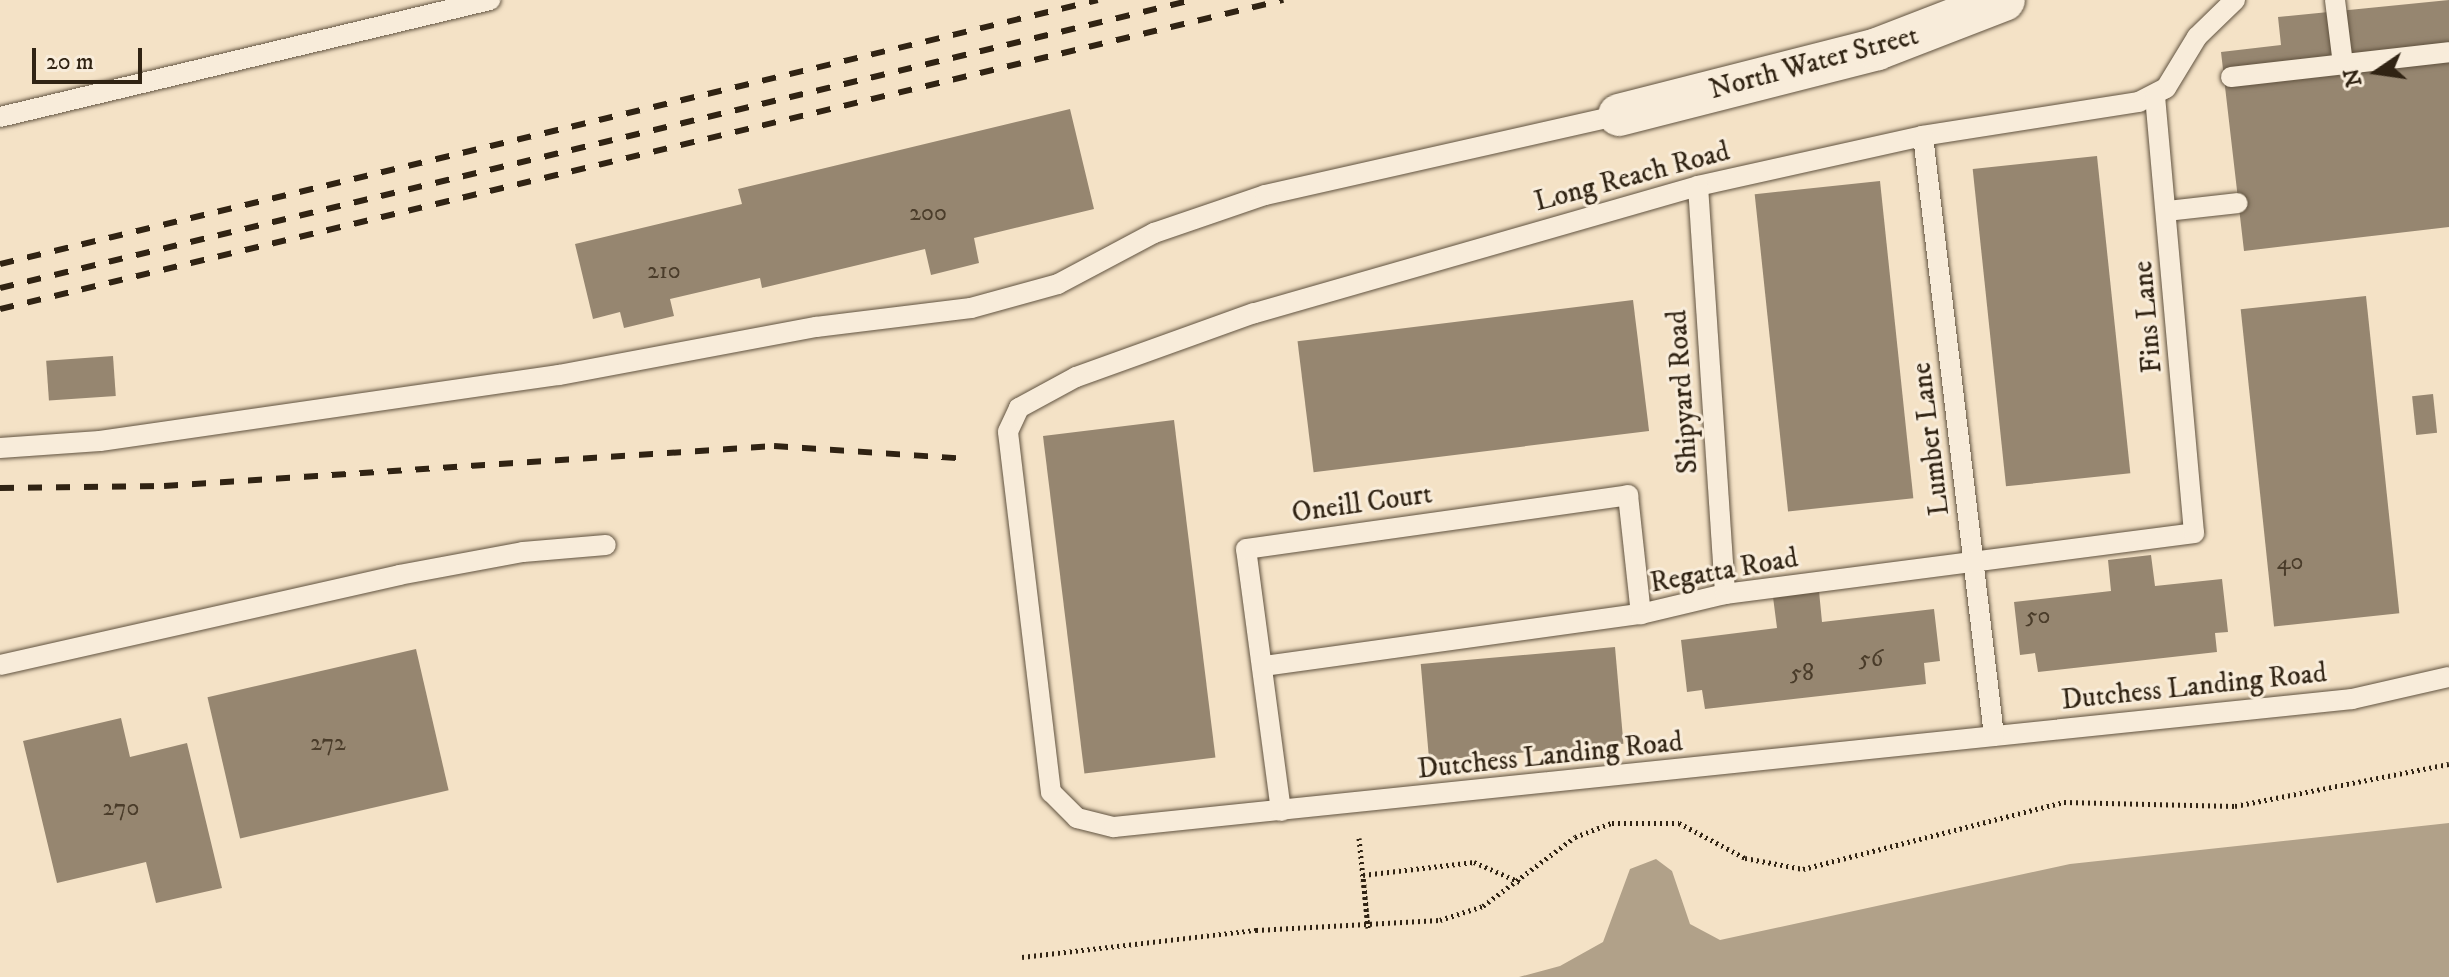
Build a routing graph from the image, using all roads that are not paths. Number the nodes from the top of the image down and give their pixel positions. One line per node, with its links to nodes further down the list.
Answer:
1 (490, 0): 10 (lane)
2 (2004, 0): 9 (street, North Water Street)
3 (2235, 0): 8 (lane)
4 (2335, 0): 6 (lane)
5 (2449, 52): 6 (lane)
6 (2343, 64): 7 (lane)
7 (2231, 77)
8 (2155, 97): 11 (lane, Long Reach Road); 14 (lane, Fins Lane)
9 (1619, 115): 16 (lane)
10 (0, 117)
11 (1923, 136): 12 (lane, Long Reach Road); 19 (lane, Lumber Lane)
12 (1698, 186): 15 (lane, Long Reach Road); 20 (lane, Shipyard Road)
13 (2238, 203): 14 (lane)
14 (2167, 211): 17 (lane, Fins Lane)
15 (1019, 408): 26 (lane, Dutchess Landing Road)
16 (0, 448)
17 (2194, 533): 19 (lane, Regatta Road)
18 (606, 545): 22 (lane)
19 (1974, 564): 20 (lane, Regatta Road); 25 (lane, Lumber Lane)
20 (1725, 594): 21 (lane, Regatta Road)
21 (1641, 614): 23 (lane, Regatta Road); 23 (lane, Oneill Court)
22 (0, 665)
23 (1264, 666): 26 (lane, Oneill Court)
24 (2449, 677): 25 (lane, Dutchess Landing Road)
25 (1994, 736): 26 (lane, Dutchess Landing Road)
26 (1281, 811)

